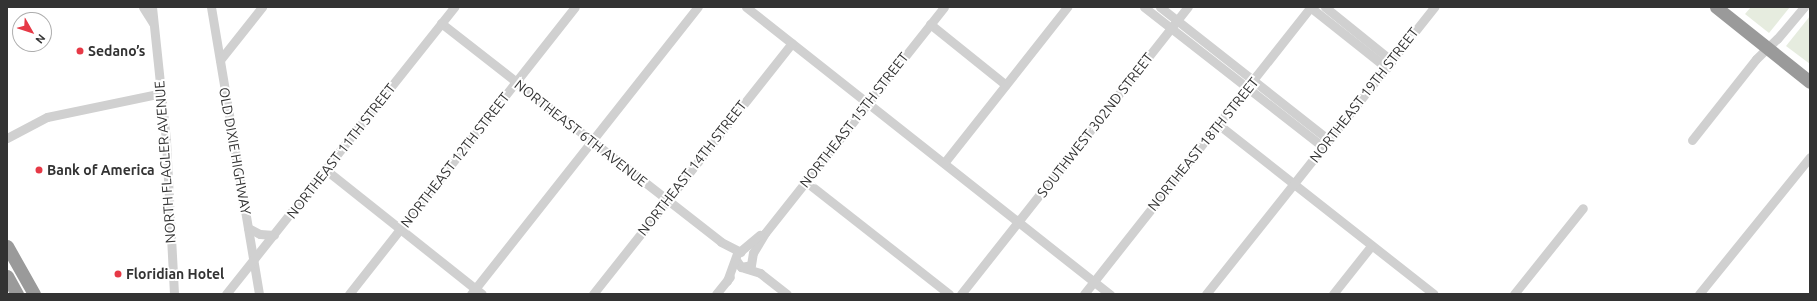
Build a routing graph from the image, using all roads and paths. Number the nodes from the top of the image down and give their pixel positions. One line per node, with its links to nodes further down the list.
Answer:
1 (143, 7): 22 (street)
2 (152, 7): 22 (street, NORTH FLAGLER AVENUE)
3 (211, 7): 26 (street, OLD DIXIE HIGHWAY)
4 (262, 7): 26 (street)
5 (454, 7): 20 (street, NORTHEAST 11TH STREET)
6 (575, 7): 28 (street, NORTHEAST 12TH STREET)
7 (698, 7): 37 (street)
8 (746, 7): 24 (street)
9 (944, 7): 21 (street, NORTHEAST 15TH STREET)
10 (1067, 7): 30 (street)
11 (1144, 7): 23 (street)
12 (1160, 7): 19 (street)
13 (1188, 7): 19 (street, SOUTHWEST 302ND STREET)
14 (1311, 7): 27 (street); 31 (street, NORTHEAST 18TH STREET)
15 (1325, 7): 27 (street)
16 (1434, 7): 27 (street, NORTHEAST 19TH STREET)
17 (1716, 7): 25 (highway)
18 (1804, 7): 25 (street)
19 (1177, 21): 23 (street, SOUTHWEST 302ND STREET); 31 (street)
20 (442, 23): 28 (street, NORTHEAST 6TH AVENUE); 41 (street, NORTHEAST 11TH STREET)
21 (930, 24): 30 (street); 33 (street, NORTHEAST 15TH STREET)
22 (155, 25): 32 (street, NORTH FLAGLER AVENUE)
23 (1171, 28): 31 (street); 46 (street, SOUTHWEST 302ND STREET)
24 (792, 43): 33 (street); 44 (street, NORTHEAST 14TH STREET)
25 (1767, 48): 29 (highway); 36 (street)
26 (220, 60): 47 (street, OLD DIXIE HIGHWAY)
27 (1390, 64): 38 (street, NORTHEAST 19TH STREET)
28 (516, 82): 37 (street, NORTHEAST 6TH AVENUE); 48 (street, NORTHEAST 12TH STREET)
29 (1810, 82)
30 (1006, 85): 40 (street)
31 (1251, 85): 34 (street, NORTHEAST 18TH STREET); 38 (street)
32 (162, 93): 35 (street); 66 (street, NORTH FLAGLER AVENUE)
33 (868, 103): 40 (street); 42 (street, NORTHEAST 15TH STREET)
34 (1219, 124): 43 (street); 62 (street, NORTHEAST 18TH STREET)
35 (7, 138)
36 (1692, 140)
37 (592, 141): 44 (street, NORTHEAST 6TH AVENUE); 63 (street)
38 (1326, 144): 43 (street, NORTHEAST 19TH STREET)
39 (1810, 157): 81 (street)
40 (944, 163): 46 (street)
41 (326, 170): 48 (street); 50 (street, NORTHEAST 11TH STREET)
42 (805, 181): 49 (street, NORTHEAST 15TH STREET); 73 (street)
43 (1294, 183): 53 (street); 77 (street, NORTHEAST 19TH STREET)
44 (667, 200): 51 (street, NORTHEAST 6TH AVENUE); 70 (street, NORTHEAST 14TH STREET)
45 (1583, 208): 80 (street)
46 (1019, 222): 62 (street); 74 (street, SOUTHWEST 302ND STREET)
47 (248, 228): 50 (street); 56 (street, OLD DIXIE HIGHWAY)
48 (400, 229): 63 (street); 69 (street, NORTHEAST 12TH STREET)
49 (764, 233): 54 (street, NORTHEAST 15TH STREET); 55 (street, NORTHEAST 15TH STREET)
50 (274, 235): 56 (street, NORTHEAST 11TH STREET)
51 (721, 242): 54 (street, NORTHEAST 6TH AVENUE); 57 (street, NORTHEAST 6TH AVENUE)
52 (7, 246): 65 (highway)
53 (1371, 246): 78 (street); 79 (street)
54 (741, 252): 55 (street, NORTHEAST 6TH AVENUE); 57 (street, NORTHEAST 15TH STREET)
55 (752, 259): 58 (street, NORTHEAST 15TH STREET); 59 (street)
56 (254, 260): 67 (street, NORTHEAST 11TH STREET); 68 (street, OLD DIXIE HIGHWAY)
57 (736, 260): 58 (street, NORTHEAST 6TH AVENUE); 61 (street)
58 (743, 268): 59 (street); 61 (street)
59 (760, 273): 72 (street)
60 (7, 276): 64 (highway)
61 (727, 280): 71 (street)
62 (1094, 281): 75 (street, NORTHEAST 18TH STREET); 76 (street)
63 (476, 292)
64 (17, 294)
65 (34, 294)
66 (174, 294)
67 (226, 294)
68 (259, 294)
69 (348, 294)
70 (593, 294)
71 (716, 294)
72 (787, 294)
73 (949, 294)
74 (961, 294)
75 (1084, 294)
76 (1110, 294)
77 (1206, 294)
78 (1333, 294)
79 (1434, 294)
80 (1514, 294)
81 (1699, 294)

